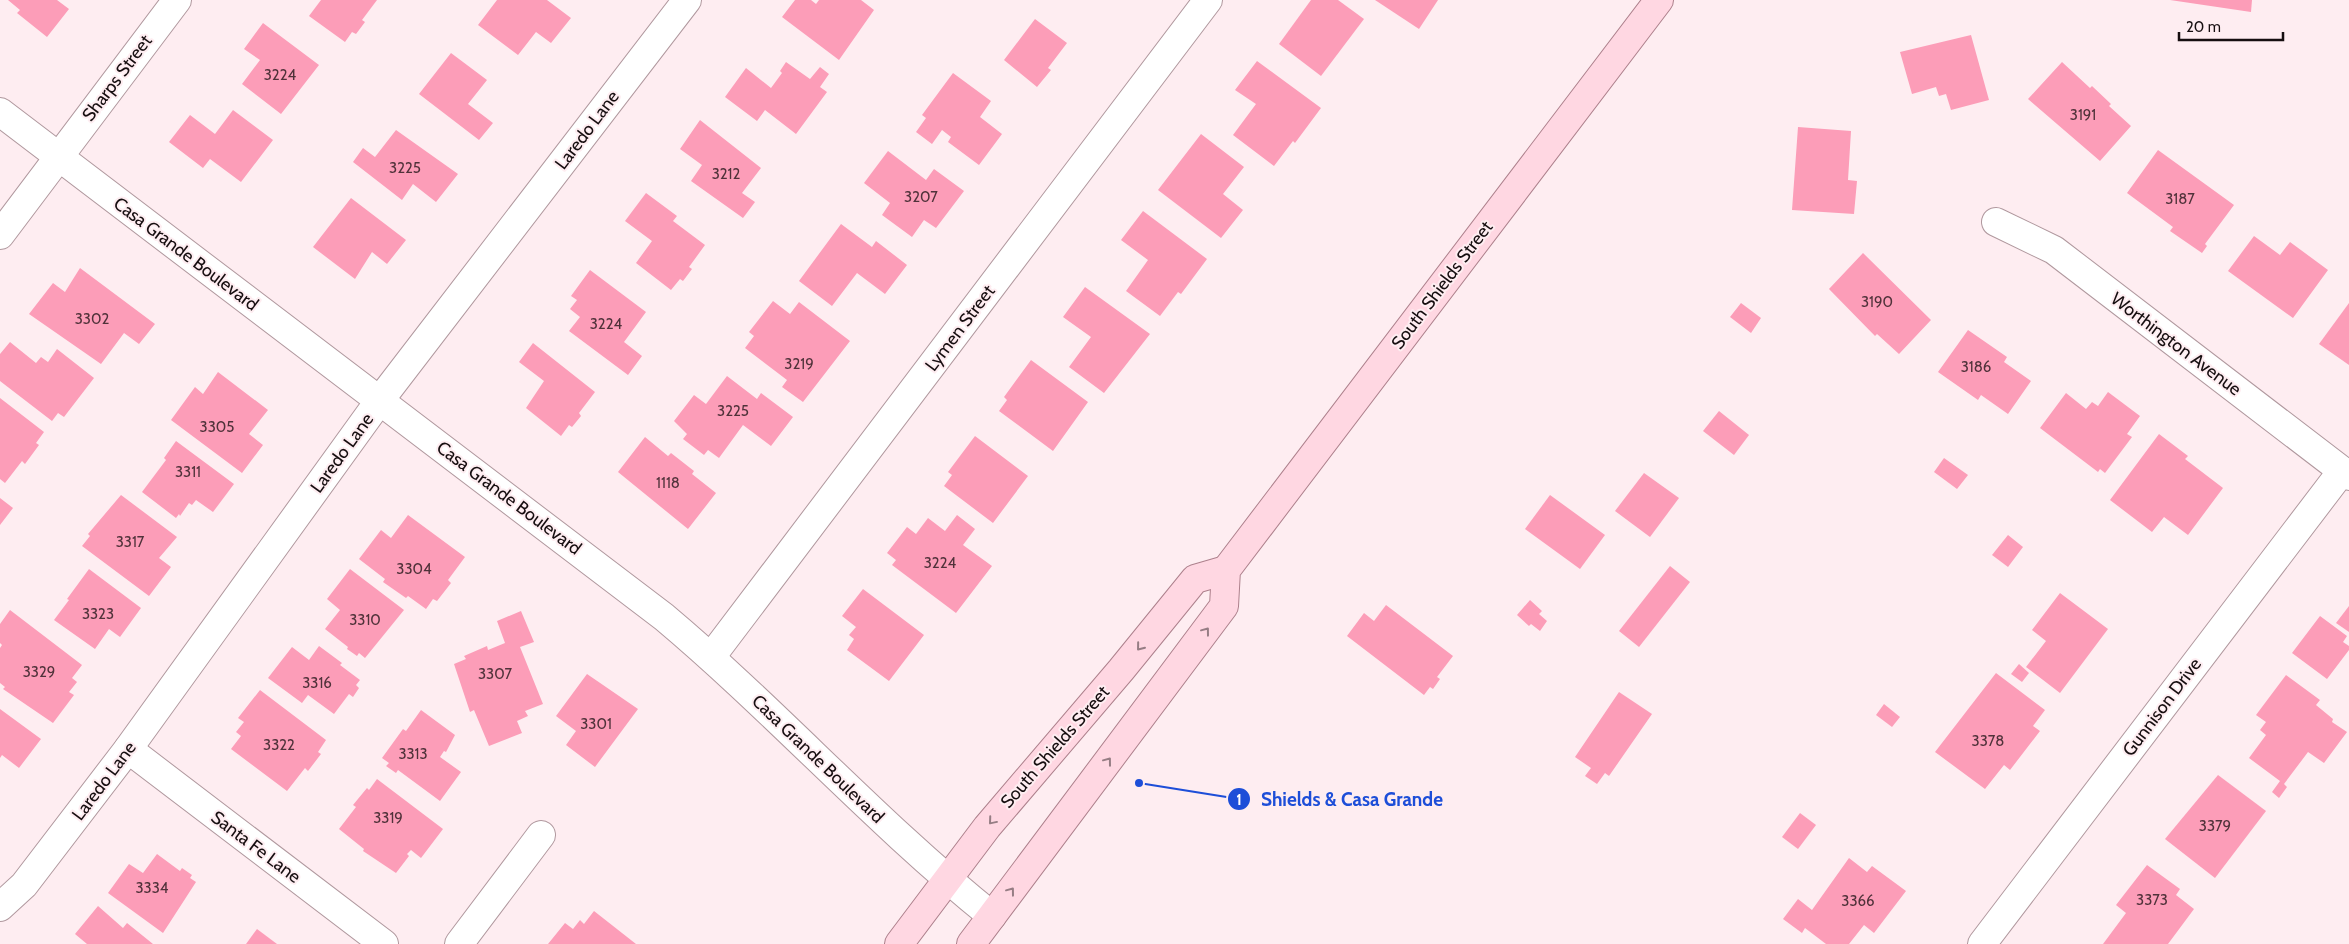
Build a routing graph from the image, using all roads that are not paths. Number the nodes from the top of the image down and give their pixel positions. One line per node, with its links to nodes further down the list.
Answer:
1 (177, 0): 6 (street, Sharps Street)
2 (687, 0): 9 (street, Laredo Lane)
3 (1208, 0): 12 (street, Lymen Street)
4 (1659, 0): 11 (main road, South Shields Street)
5 (0, 112): 6 (street, Casa Grande Boulevard)
6 (58, 157): 8 (street, Sharps Street); 9 (street, Casa Grande Boulevard)
7 (1996, 222): 10 (street, Worthington Avenue)
8 (0, 235)
9 (380, 400): 12 (street, Casa Grande Boulevard); 13 (street, Laredo Lane)
10 (2345, 473): 22 (street, Gunnison Drive)
11 (1226, 570): 15 (main road, South Shields Street, one-way to 15); 17 (main road, one-way to 11)
12 (711, 656): 15 (street, Casa Grande Boulevard)
13 (128, 749): 16 (street, Laredo Lane); 18 (street, Santa Fe Lane)
14 (541, 835): 19 (street)
15 (947, 880): 17 (street, Casa Grande Boulevard); 20 (main road, South Shields Street)
16 (0, 907)
17 (992, 916): 21 (main road)
18 (384, 944)
19 (459, 944)
20 (899, 944)
21 (971, 944)
22 (1982, 944)

